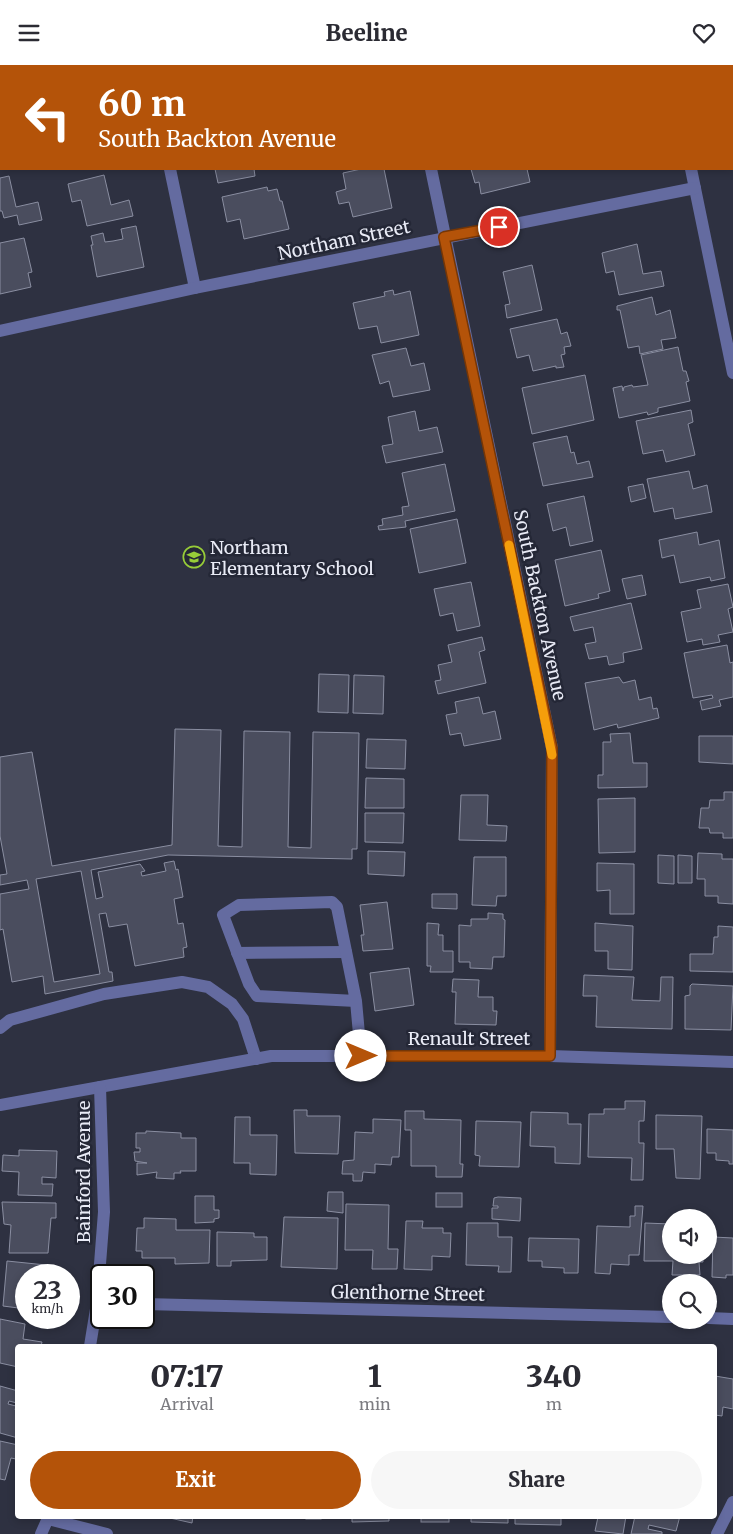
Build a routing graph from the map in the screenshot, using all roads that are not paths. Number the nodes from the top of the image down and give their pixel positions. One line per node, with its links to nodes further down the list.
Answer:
1 (170, 170): 6 (street)
2 (431, 170): 5 (street, South Backton Avenue)
3 (691, 170): 4 (street)
4 (695, 188): 5 (street, Northam Street); 8 (street)
5 (444, 237): 6 (street, Northam Street); 14 (street, South Backton Avenue)
6 (195, 288): 7 (street, Northam Street)
7 (0, 331)
8 (733, 373)
9 (346, 952): 10 (street); 10 (street); 11 (street)
10 (237, 953): 11 (street)
11 (356, 1001): 13 (street)
12 (0, 1028): 15 (street)
13 (361, 1056): 14 (street, Renault Street); 15 (street, Renault Street)
14 (550, 1056): 16 (street, Renault Street)
15 (256, 1059): 17 (street, Renault Street)
16 (733, 1062)
17 (100, 1087): 18 (street, Renault Street); 19 (street, Bainford Avenue)
18 (0, 1105)
19 (101, 1264)
20 (155, 1304): 21 (street, Glenthorne Street)
21 (662, 1317)
22 (717, 1318): 23 (street)
23 (733, 1319)
24 (94, 1329): 25 (street, Bainford Avenue)
25 (90, 1344)
26 (733, 1502): 31 (street)
27 (49, 1519): 29 (street)
28 (53, 1519): 30 (street)
29 (42, 1534)
30 (107, 1534)
31 (717, 1534)

